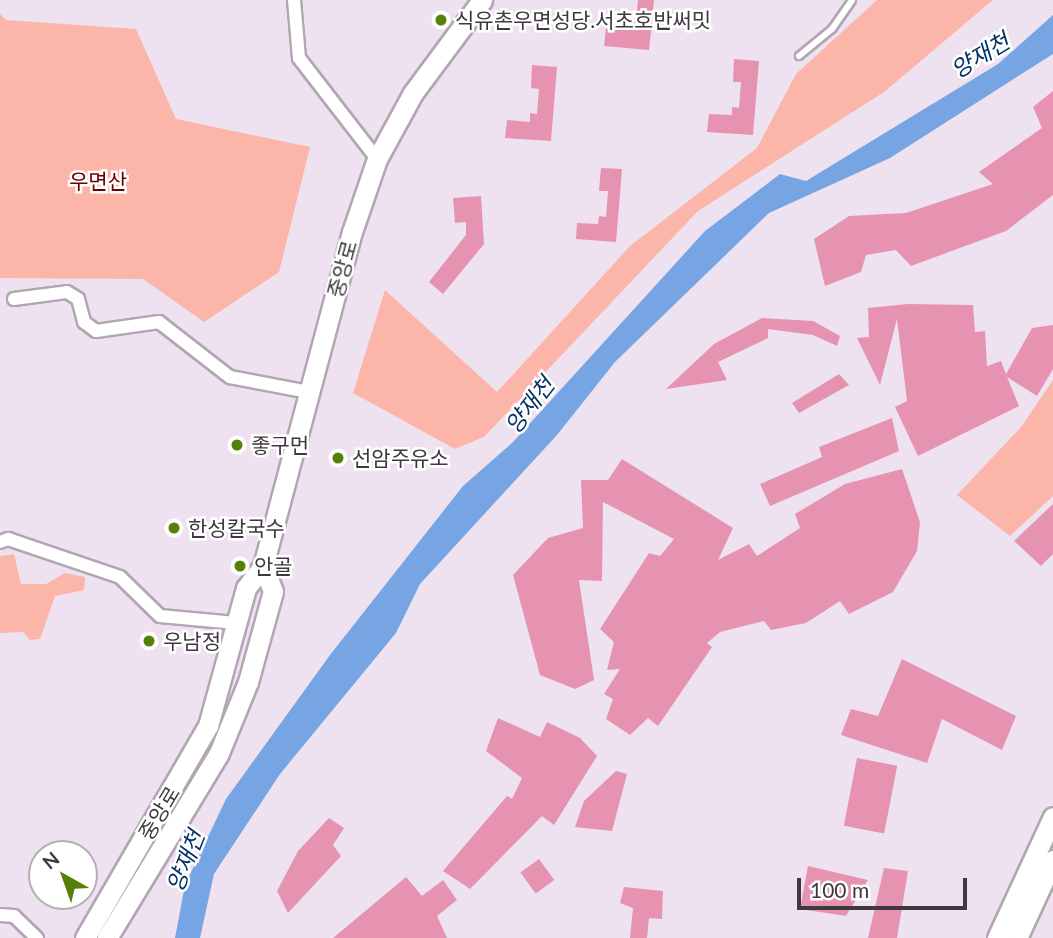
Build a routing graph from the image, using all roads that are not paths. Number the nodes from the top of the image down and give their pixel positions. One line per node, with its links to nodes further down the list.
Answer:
1 (294, 0): 5 (street)
2 (852, 0): 4 (lane)
3 (477, 1): 5 (main road, 중앙로)
4 (799, 56)
5 (377, 159): 7 (main road, 중앙로)
6 (15, 299): 7 (street)
7 (309, 391): 9 (main road, 중앙로)
8 (0, 542): 10 (street)
9 (263, 566): 10 (main road, 중앙로); 16 (main road, 중앙로)
10 (236, 623): 15 (main road, 중앙로)
11 (1053, 817): 17 (main road)
12 (1053, 860): 18 (main road)
13 (0, 915): 14 (street)
14 (37, 938)
15 (85, 938)
16 (107, 938)
17 (997, 938)
18 (1017, 938)

